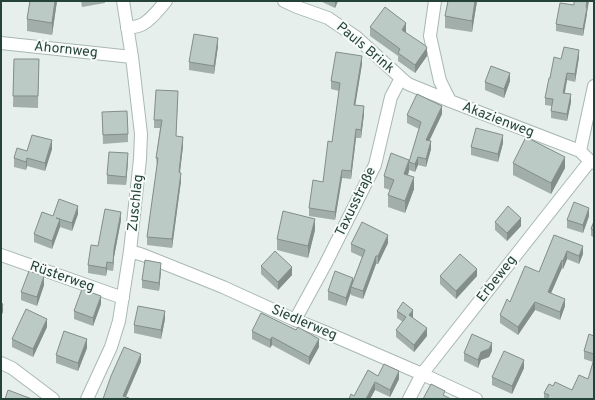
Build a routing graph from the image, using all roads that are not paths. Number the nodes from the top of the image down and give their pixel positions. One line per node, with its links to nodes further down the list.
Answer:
1 (123, 1): 5 (street, Zuschlag)
2 (166, 1): 5 (street)
3 (284, 1): 8 (street, Pauls Brink)
4 (435, 1): 10 (street)
5 (127, 28): 7 (street, Zuschlag)
6 (1, 43): 7 (street, Ahornweg)
7 (132, 57): 13 (street, Zuschlag)
8 (400, 78): 10 (street, Akazienweg); 16 (street, Taxusstraße)
9 (594, 86): 11 (street)
10 (450, 101): 11 (street, Akazienweg)
11 (580, 151): 12 (street, Akazienweg)
12 (592, 162): 18 (street, Erbeweg)
13 (130, 251): 15 (street, Zuschlag); 16 (street, Siedlerweg)
14 (1, 255): 15 (street, Rüsterweg)
15 (123, 298): 20 (street, Zuschlag)
16 (295, 320): 18 (street, Siedlerweg)
17 (1, 363): 19 (street)
18 (422, 374): 21 (street, Erbeweg); 22 (street, Siedlerweg)
19 (53, 399)
20 (87, 399)
21 (409, 399)
22 (476, 399)

